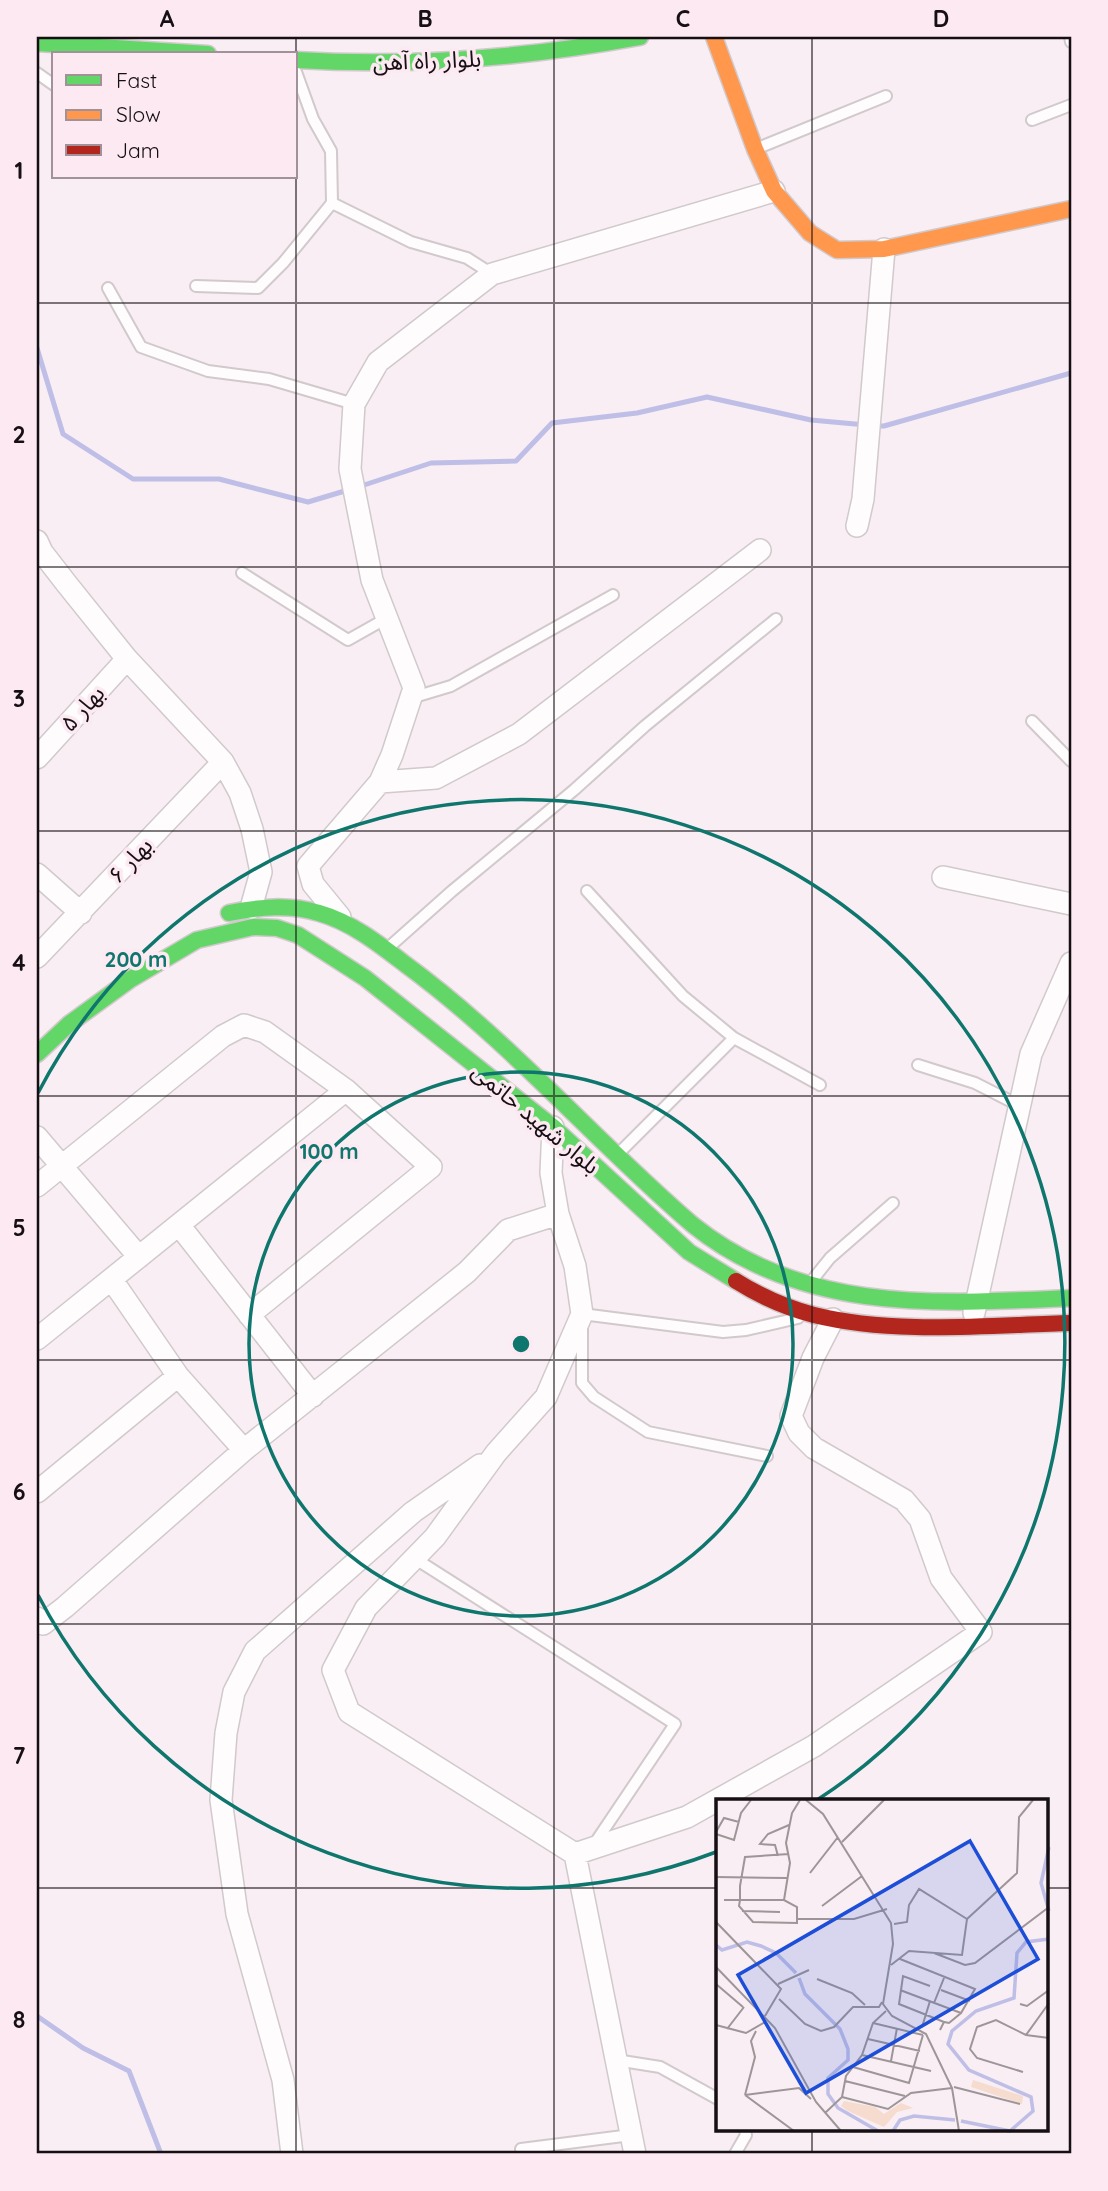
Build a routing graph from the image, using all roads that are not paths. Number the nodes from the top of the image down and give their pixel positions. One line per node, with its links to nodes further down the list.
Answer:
1 (640, 37): 5 (main road, بلوار راه آهن)
2 (714, 37): 12 (main road)
3 (37, 43): 4 (main road)
4 (177, 52)
5 (298, 60)
6 (37, 73): 8 (lane)
7 (298, 78): 14 (lane)
8 (52, 84)
9 (886, 96): 12 (lane)
10 (1071, 105): 11 (lane)
11 (1032, 120)
12 (755, 149): 13 (main road)
13 (774, 191): 16 (main road); 17 (street)
14 (332, 204): 17 (lane); 18 (lane)
15 (1071, 209): 16 (main road)
16 (884, 249): 21 (street)
17 (492, 274): 20 (street)
18 (196, 286)
19 (108, 288): 20 (lane)
20 (354, 404): 26 (street)
21 (857, 526)
22 (38, 550): 28 (street)
23 (760, 550): 34 (street)
24 (242, 573): 26 (lane)
25 (613, 595): 29 (lane)
26 (387, 618): 29 (street)
27 (776, 619): 43 (lane)
28 (127, 659): 31 (street, بهار ۵); 33 (street)
29 (411, 698): 34 (street)
30 (1032, 721): 32 (lane)
31 (37, 758)
32 (1071, 761)
33 (223, 762): 39 (street); 40 (street, بهار ۶)
34 (380, 782): 42 (street)
35 (37, 874): 40 (street)
36 (943, 877): 38 (street)
37 (587, 891): 46 (lane)
38 (1071, 905)
39 (251, 908): 41 (main road, بلوار شهید حاتمی); 42 (main road, بلوار شهید حاتمی)
40 (81, 913): 44 (street, بهار ۶)
41 (214, 916)
42 (349, 926): 43 (main road, بلوار شهید حاتمی)
43 (386, 950): 52 (main road, بلوار شهید حاتمی)
44 (37, 957)
45 (1071, 962): 51 (street)
46 (734, 1038): 49 (lane); 55 (lane)
47 (37, 1054): 53 (main road, بلوار شهید حاتمی)
48 (918, 1065): 51 (lane)
49 (820, 1085)
50 (346, 1090): 56 (street); 60 (street); 67 (street)
51 (1020, 1105): 65 (street)
52 (570, 1111): 53 (main road); 55 (main road, بلوار شهید حاتمی)
53 (552, 1127): 59 (street); 68 (main road, بلوار شهید حاتمی)
54 (37, 1137): 56 (street)
55 (616, 1156): 63 (main road, بلوار شهید حاتمی)
56 (63, 1166): 57 (street); 61 (street)
57 (37, 1186)
58 (893, 1203): 63 (lane)
59 (558, 1214): 66 (street); 73 (street)
60 (179, 1225): 61 (street); 67 (street)
61 (139, 1257): 62 (street)
62 (112, 1280): 71 (street); 72 (street)
63 (808, 1285): 65 (main road, بلوار شهید حاتمی)
64 (1071, 1298): 65 (main road, بلوار شهید حاتمی)
65 (975, 1302): 70 (street)
66 (582, 1314): 68 (lane); 75 (street); 76 (lane)
67 (249, 1315): 73 (street)
68 (824, 1317): 70 (main road, بلوار شهید حاتمی); 80 (street)
69 (1071, 1323): 70 (main road, بلوار شهید حاتمی)
70 (973, 1325)
71 (37, 1339)
72 (178, 1376): 74 (street); 77 (street)
73 (313, 1396): 74 (street)
74 (244, 1450): 79 (street)
75 (496, 1453): 78 (street); 88 (street)
76 (767, 1456)
77 (37, 1492)
78 (414, 1558): 82 (street); 82 (lane)
79 (37, 1618)
80 (719, 1799)
81 (716, 1801): 82 (street)
82 (583, 1851): 83 (street)
83 (616, 2060): 84 (lane); 86 (street)
84 (716, 2098)
85 (745, 2132): 89 (lane)
86 (633, 2145): 87 (lane)
87 (522, 2149)
88 (292, 2154)
89 (735, 2154)

